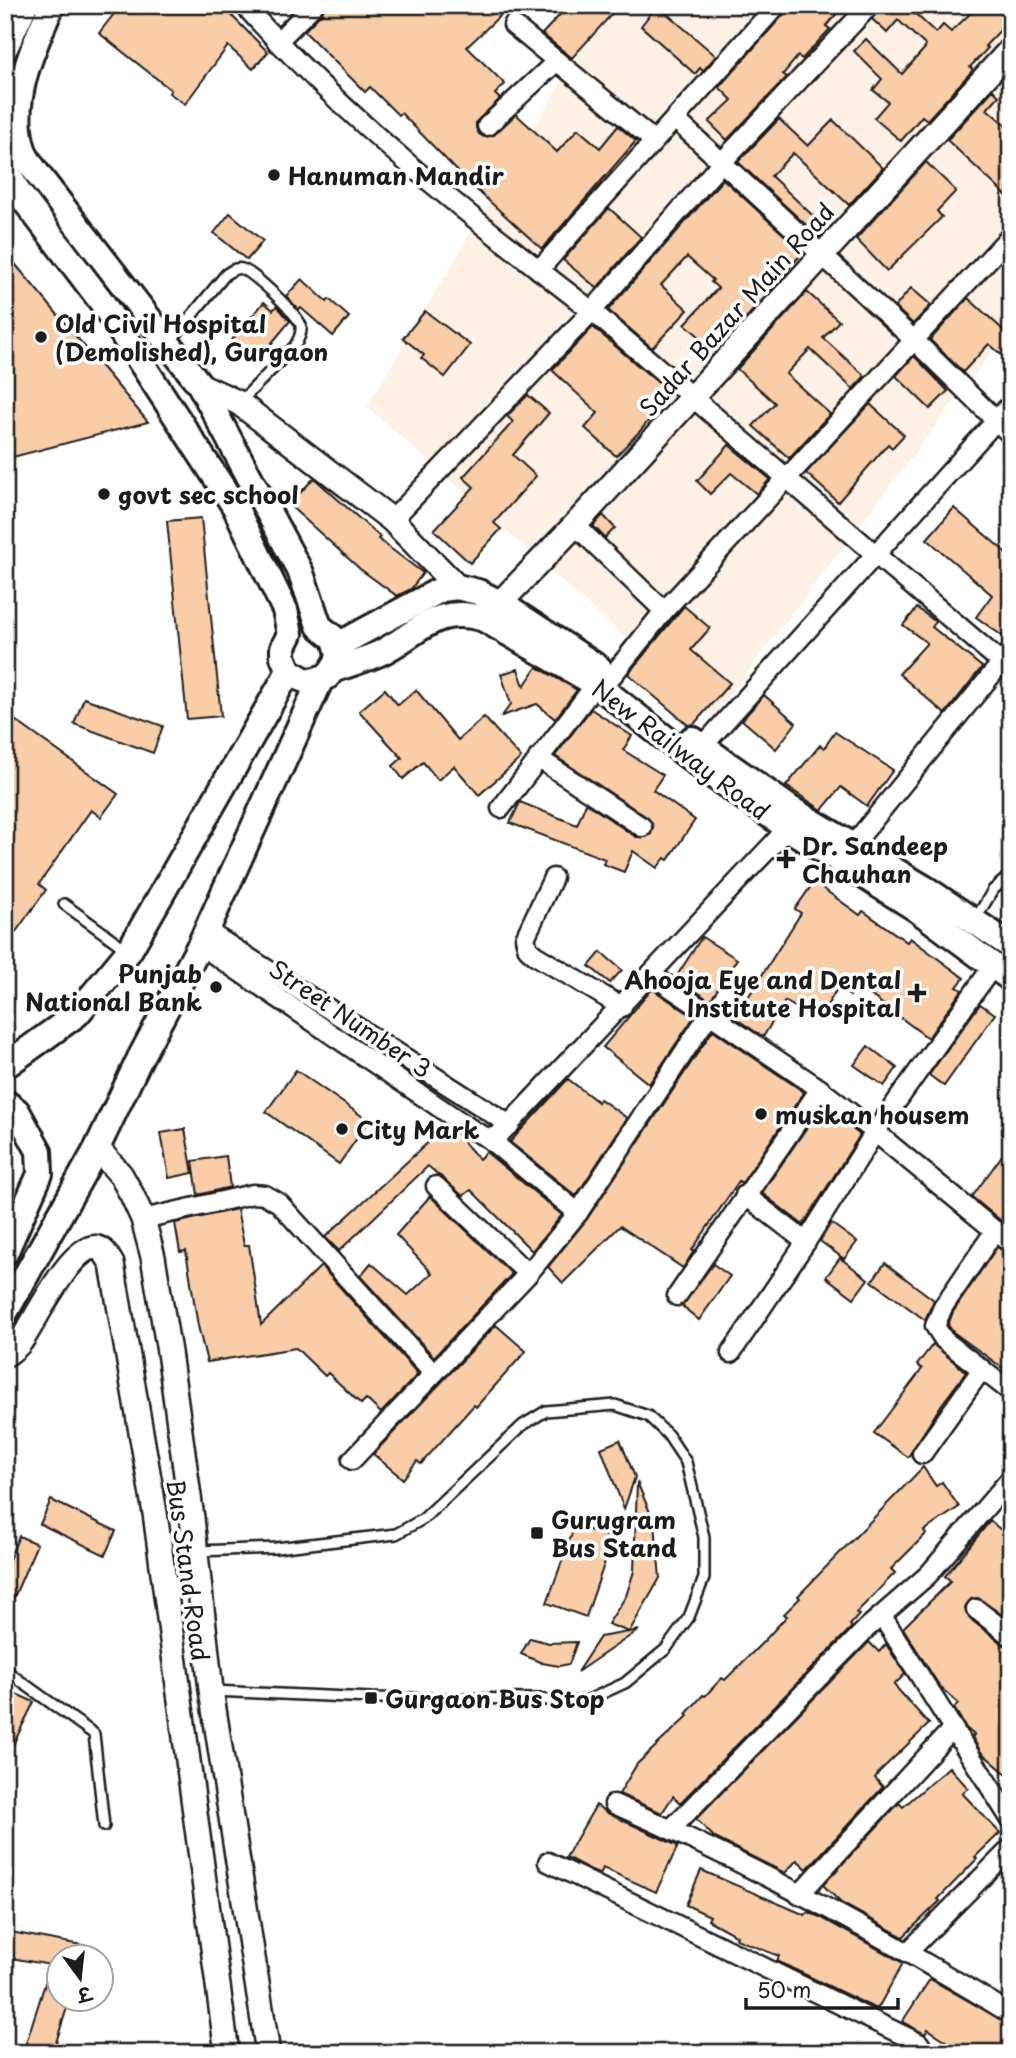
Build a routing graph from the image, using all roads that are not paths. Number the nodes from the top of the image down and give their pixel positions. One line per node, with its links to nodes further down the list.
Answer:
1 (25, 5): 9 (main road)
2 (52, 5): 22 (main road)
3 (244, 5): 8 (street)
4 (314, 5): 8 (street)
5 (777, 5): 12 (street)
6 (870, 5): 15 (street)
7 (513, 24): 11 (street)
8 (277, 42): 19 (street)
9 (5, 47)
10 (1011, 49): 18 (street, Sadar Bazar Main Road)
11 (556, 61): 13 (street); 14 (street)
12 (675, 119): 14 (street); 15 (street)
13 (486, 126)
14 (653, 139): 19 (street)
15 (722, 162): 18 (street); 20 (street)
16 (5, 167): 38 (main road)
17 (1011, 234): 21 (street)
18 (821, 254): 21 (street); 24 (street, Sadar Bazar Main Road)
19 (539, 270): 20 (street)
20 (592, 311): 24 (street); 30 (street)
21 (915, 341): 27 (street); 29 (street)
22 (167, 345): 23 (main road); 25 (lane)
23 (200, 385): 25 (street); 36 (main road)
24 (691, 397): 29 (street); 31 (street, Sadar Bazar Main Road)
25 (239, 403): 30 (street)
26 (1011, 404): 27 (street)
27 (995, 422): 28 (street); 32 (street)
28 (1011, 435)
29 (789, 478): 32 (street); 35 (street)
30 (392, 520): 33 (street)
31 (575, 525): 34 (street, Sadar Bazar Main Road); 35 (street)
32 (876, 556): 37 (street); 41 (street)
33 (457, 587): 34 (main road, New Railway Road); 36 (main road)
34 (500, 603): 40 (main road, New Railway Road)
35 (664, 611): 40 (street)
36 (338, 645): 39 (main road)
37 (1006, 657): 46 (street)
38 (289, 671): 39 (main road); 53 (main road)
39 (327, 675): 40 (main road, New Railway Road); 51 (main road)
40 (604, 680): 41 (main road, New Railway Road); 42 (street); 45 (main road, New Railway Road)
41 (702, 747): 46 (main road, New Railway Road)
42 (538, 758): 43 (street); 44 (street)
43 (501, 808)
44 (642, 827)
45 (788, 828): 54 (main road, New Railway Road); 55 (street)
46 (853, 845): 50 (main road, New Railway Road)
47 (1011, 874): 50 (lane)
48 (553, 878): 56 (street)
49 (64, 904): 53 (lane)
50 (974, 922): 52 (main road, New Railway Road)
51 (204, 938): 61 (street); 63 (street, Street Number 3); 64 (main road)
52 (1011, 946)
53 (129, 951): 58 (main road)
54 (1002, 972): 62 (street)
55 (652, 975): 56 (street); 57 (street)
56 (622, 1007): 61 (street)
57 (710, 1013): 59 (street); 67 (street)
58 (5, 1066)
59 (820, 1090): 62 (street); 66 (street)
60 (5, 1102): 72 (main road)
61 (510, 1125): 63 (street)
62 (876, 1132): 69 (street); 70 (street)
63 (481, 1135): 67 (street, Street Number 3)
64 (97, 1148): 68 (street, Bus Stand Road); 75 (main road)
65 (436, 1186): 73 (street)
66 (745, 1195): 70 (street); 74 (street)
67 (578, 1213): 73 (street)
68 (143, 1219): 79 (street); 84 (street, Bus Stand Road)
69 (994, 1232): 71 (street); 78 (street)
70 (806, 1242): 76 (street)
71 (1011, 1244)
72 (5, 1253)
73 (528, 1274): 79 (street)
74 (677, 1296)
75 (5, 1312)
76 (730, 1353)
77 (5, 1355): 100 (street, Bus Stand Road)
78 (982, 1368): 80 (street); 81 (street)
79 (433, 1373): 82 (street)
80 (1011, 1392)
81 (922, 1454)
82 (352, 1460)
83 (1010, 1482): 86 (street)
84 (196, 1551): 89 (street, Bus Stand Road); 89 (lane)
85 (976, 1609): 87 (street)
86 (882, 1616): 90 (street); 94 (street)
87 (1011, 1636)
88 (5, 1670): 93 (lane)
89 (211, 1690): 101 (street, Bus Stand Road)
90 (952, 1729): 92 (street); 97 (street)
91 (614, 1804): 94 (street)
92 (1011, 1820)
93 (104, 1826)
94 (671, 1829): 97 (street)
95 (1011, 1848): 98 (street)
96 (548, 1862): 102 (street)
97 (799, 1895): 98 (street)
98 (908, 1952): 99 (street)
99 (1011, 2014)
100 (227, 2053)
101 (268, 2053)
102 (925, 2053)

